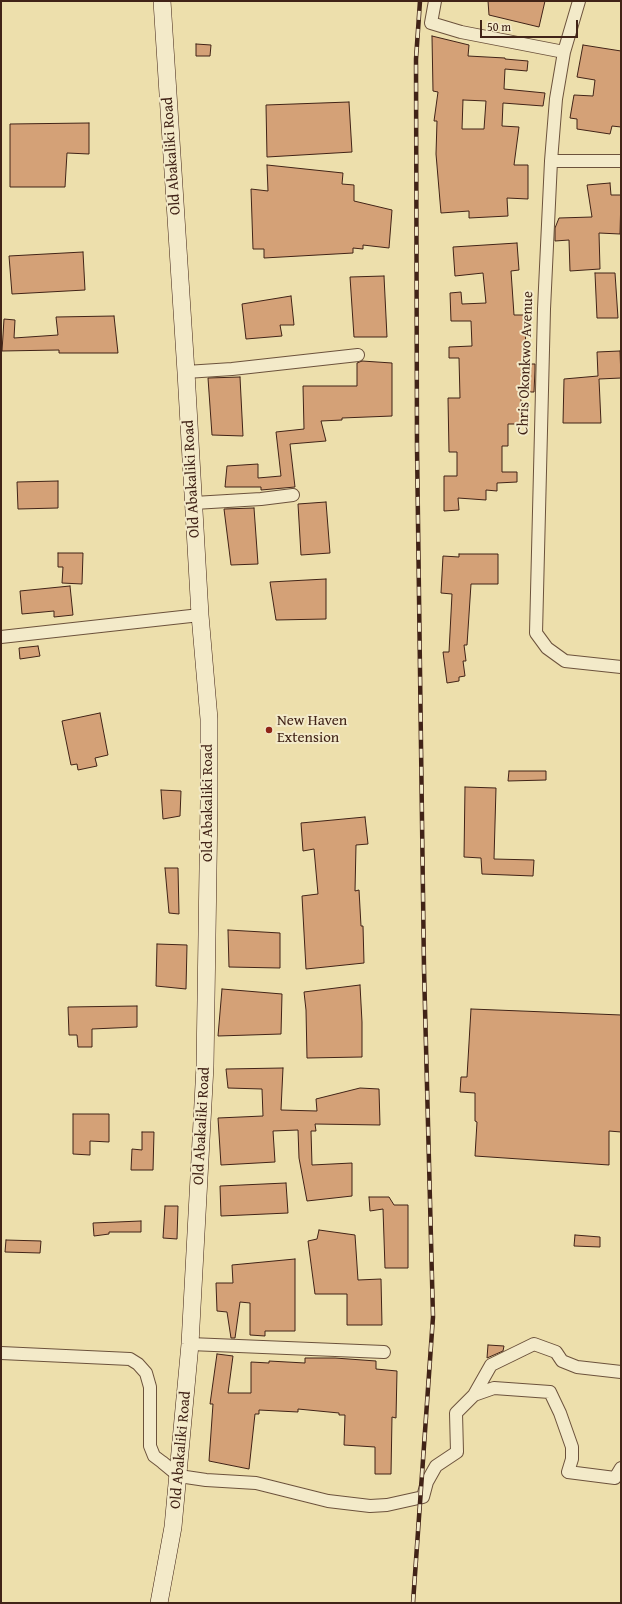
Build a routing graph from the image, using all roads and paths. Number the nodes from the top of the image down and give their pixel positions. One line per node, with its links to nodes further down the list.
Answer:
1 (162, 1): 8 (main road, Old Abakaliki Road)
2 (435, 1): 4 (street)
3 (579, 1): 4 (street, Chris Okonkwo Avenue)
4 (564, 52): 5 (street, Chris Okonkwo Avenue)
5 (551, 161): 6 (street); 13 (street, Chris Okonkwo Avenue)
6 (621, 161)
7 (358, 355): 8 (street)
8 (186, 372): 10 (main road, Old Abakaliki Road)
9 (293, 495): 10 (street)
10 (194, 503): 11 (main road, Old Abakaliki Road)
11 (200, 615): 12 (street); 14 (main road, Old Abakaliki Road)
12 (1, 637)
13 (621, 667)
14 (190, 1344): 15 (street); 20 (main road, Old Abakaliki Road)
15 (384, 1352)
16 (1, 1353): 20 (street)
17 (621, 1372): 18 (street)
18 (474, 1395): 19 (street); 20 (street)
19 (621, 1468)
20 (179, 1476): 21 (main road, Old Abakaliki Road)
21 (159, 1603)

